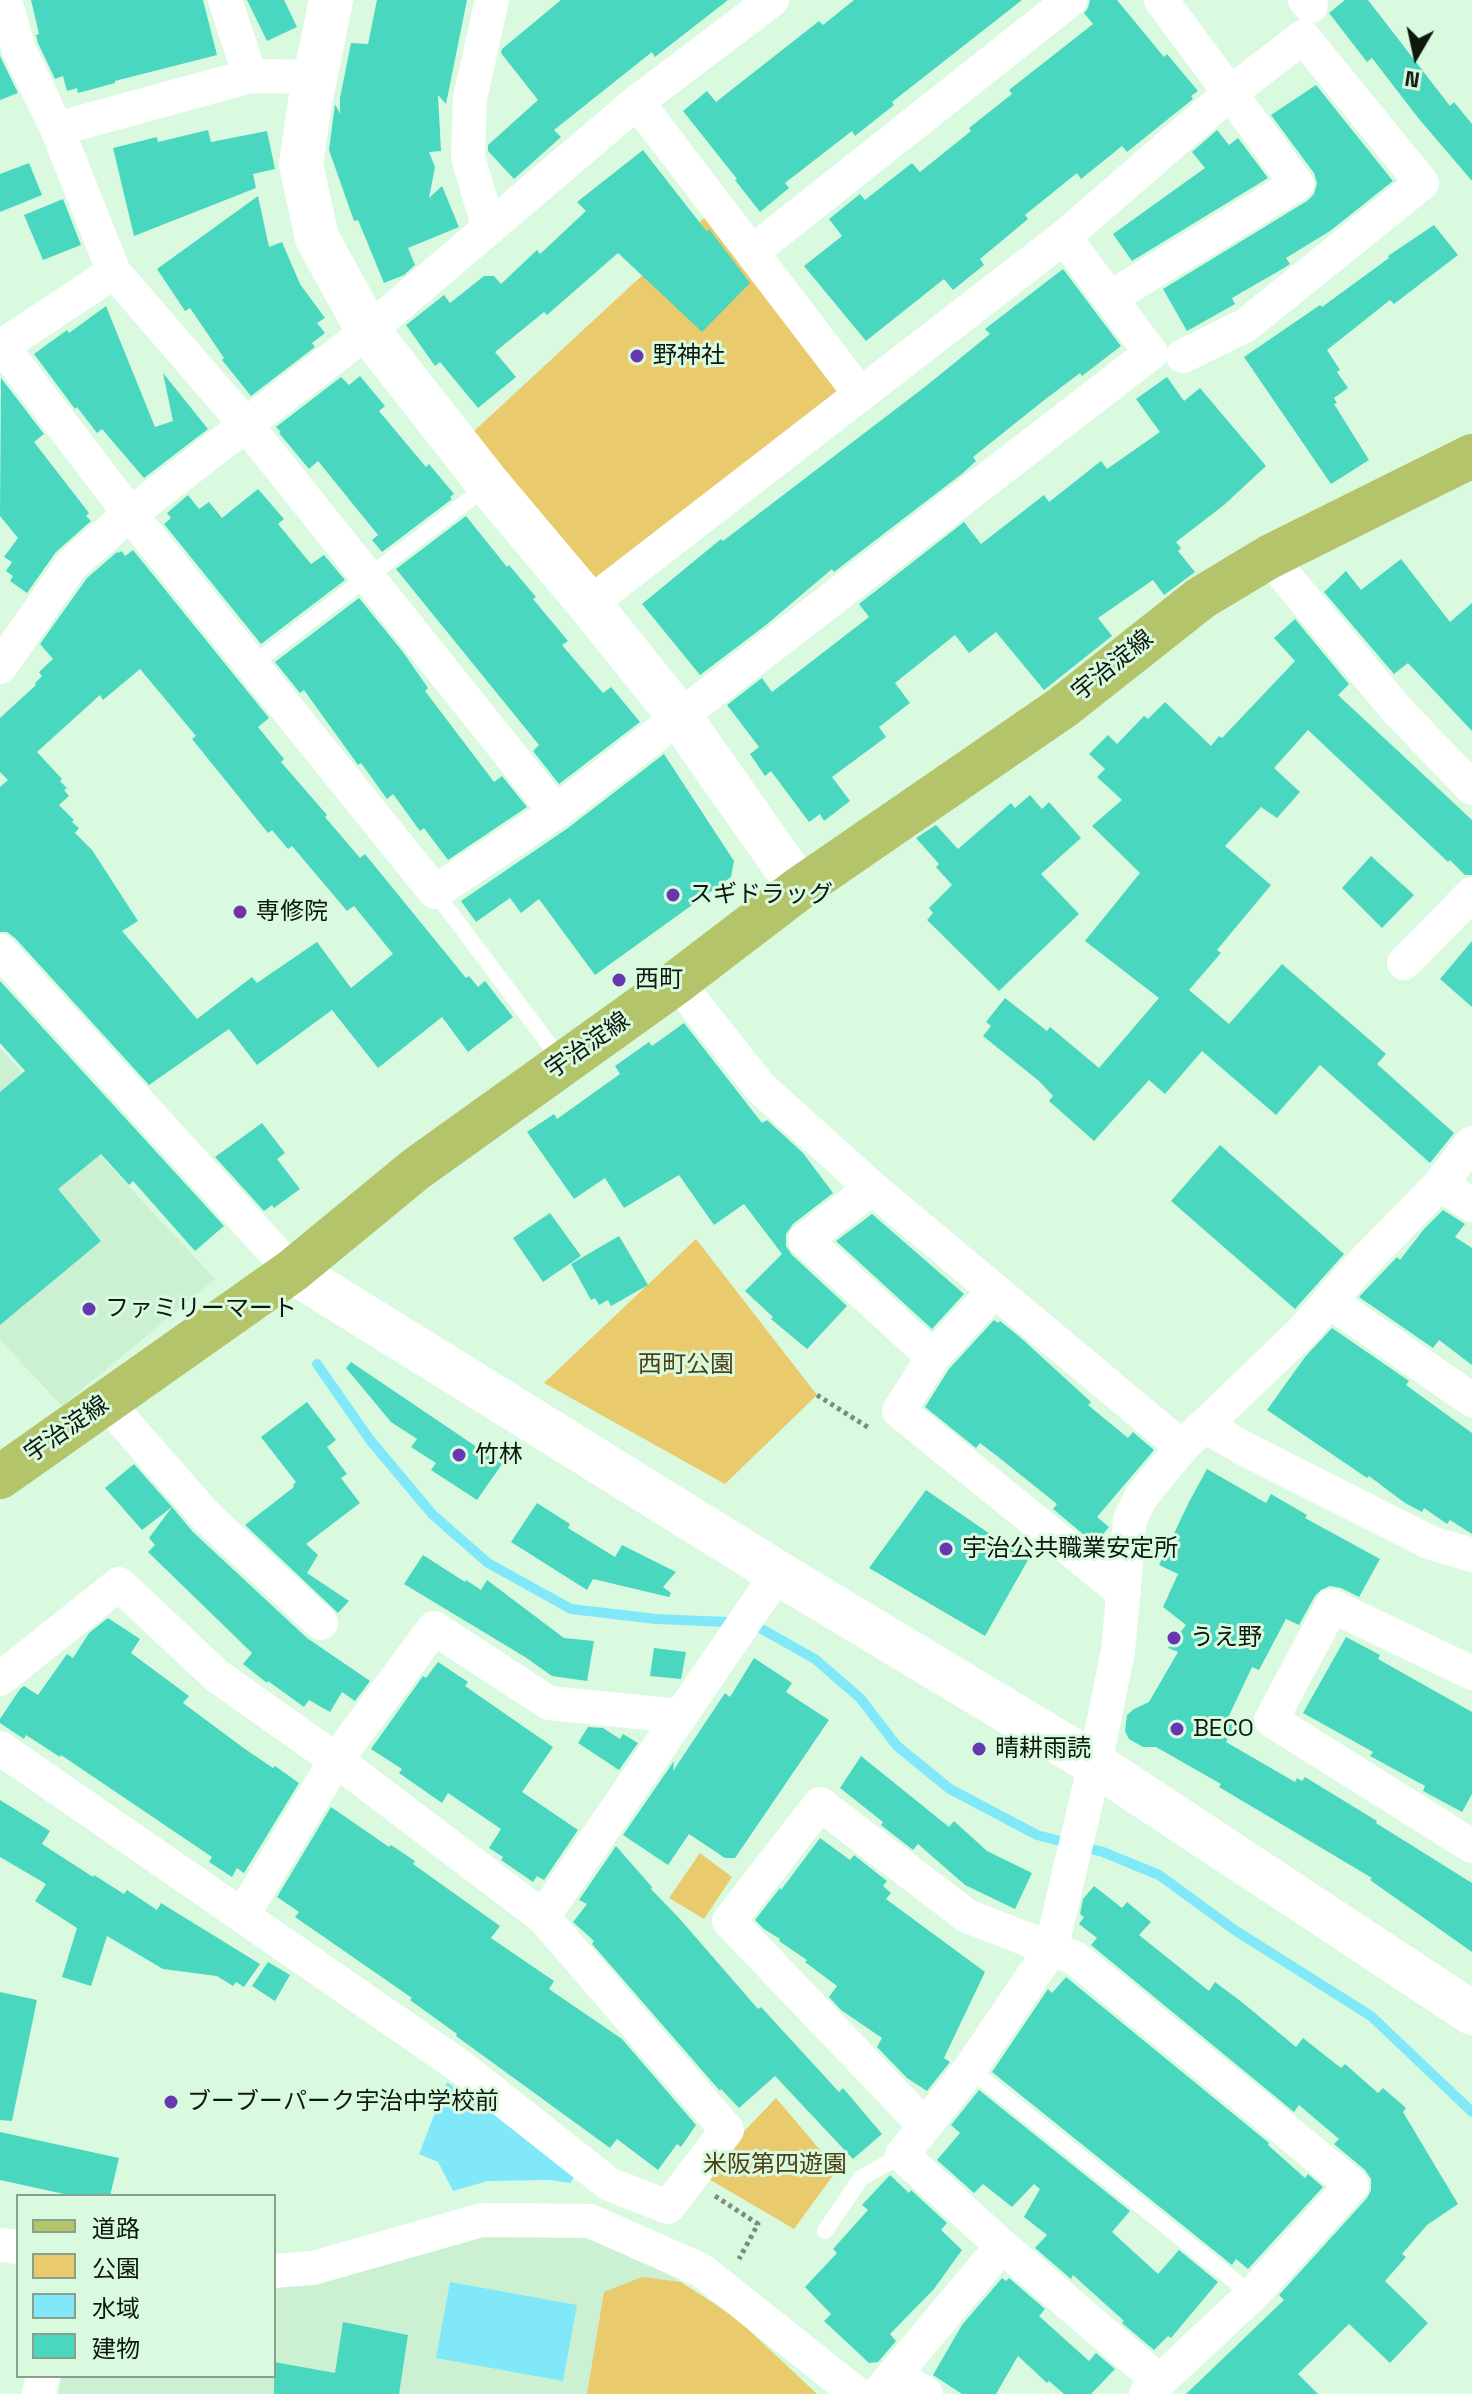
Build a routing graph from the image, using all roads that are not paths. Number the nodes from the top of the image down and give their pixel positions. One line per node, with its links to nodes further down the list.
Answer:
1 (5, 0): 12 (street)
2 (225, 0): 8 (street)
3 (331, 0): 9 (street)
4 (492, 0): 13 (street)
5 (772, 0): 11 (street)
6 (1070, 0): 15 (street)
7 (1161, 0): 10 (street)
8 (250, 76): 9 (street); 12 (street)
9 (316, 77): 18 (street)
10 (1230, 93): 14 (street); 17 (street); 20 (street)
11 (637, 102): 13 (street); 15 (street)
12 (57, 129): 16 (street)
13 (489, 229): 18 (street)
14 (1064, 237): 17 (street); 21 (street)
15 (752, 252): 21 (street)
16 (114, 272): 19 (street); 22 (street)
17 (1110, 298): 31 (street)
18 (368, 331): 22 (street); 24 (street)
19 (1, 346): 25 (street)
20 (1183, 356)
21 (860, 394): 28 (street)
22 (247, 426): 25 (street); 27 (street)
23 (1472, 456): 26 (main road, 宇治淀線)
24 (489, 485): 27 (lane); 28 (street)
25 (130, 514): 29 (street); 30 (street)
26 (1269, 557): 32 (street); 34 (main road, 宇治淀線)
27 (368, 578): 30 (lane); 33 (street)
28 (589, 604): 31 (street)
29 (2, 650)
30 (252, 665): 35 (street)
31 (679, 716): 33 (street); 34 (street)
32 (1472, 788)
33 (556, 812): 35 (street)
34 (800, 888): 39 (main road, 宇治淀線)
35 (435, 892): 40 (lane)
36 (1472, 894): 38 (street)
37 (0, 951): 45 (street)
38 (1404, 963)
39 (677, 982): 40 (main road, 宇治淀線); 43 (street)
40 (563, 1063): 45 (main road, 宇治淀線)
41 (1472, 1143): 42 (street)
42 (1440, 1184): 44 (street); 47 (street)
43 (872, 1188): 46 (street); 48 (street)
44 (1472, 1205)
45 (292, 1271): 50 (main road, 宇治淀線); 54 (street)
46 (994, 1291): 48 (street); 51 (street)
47 (1329, 1301): 49 (street); 51 (street)
48 (933, 1357): 55 (street)
49 (1472, 1400)
50 (106, 1402): 52 (main road, 宇治淀線); 56 (street)
51 (1194, 1437): 53 (street); 55 (street)
52 (0, 1477)
53 (1472, 1555)
54 (778, 1573): 59 (street); 62 (street)
55 (1124, 1593): 62 (street)
56 (321, 1623)
57 (1472, 1673): 63 (street)
58 (0, 1679): 61 (street)
59 (679, 1716): 61 (street); 65 (street)
60 (1, 1753): 64 (street)
61 (336, 1760): 64 (street); 65 (street)
62 (1095, 1764): 66 (street); 67 (street)
63 (1472, 1846)
64 (242, 1916): 65 (street)
65 (543, 1917)
66 (1051, 1949): 68 (street); 69 (street); 74 (street)
67 (1472, 2013)
68 (970, 2069): 69 (street); 74 (lane)
69 (925, 2126): 70 (street)
70 (902, 2155): 71 (lane); 72 (street)
71 (825, 2231)
72 (1002, 2246): 75 (street); 76 (street)
73 (276, 2271): 77 (street)
74 (1252, 2295): 76 (street)
75 (886, 2384): 78 (street)
76 (1152, 2388)
77 (857, 2394)
78 (926, 2394)

